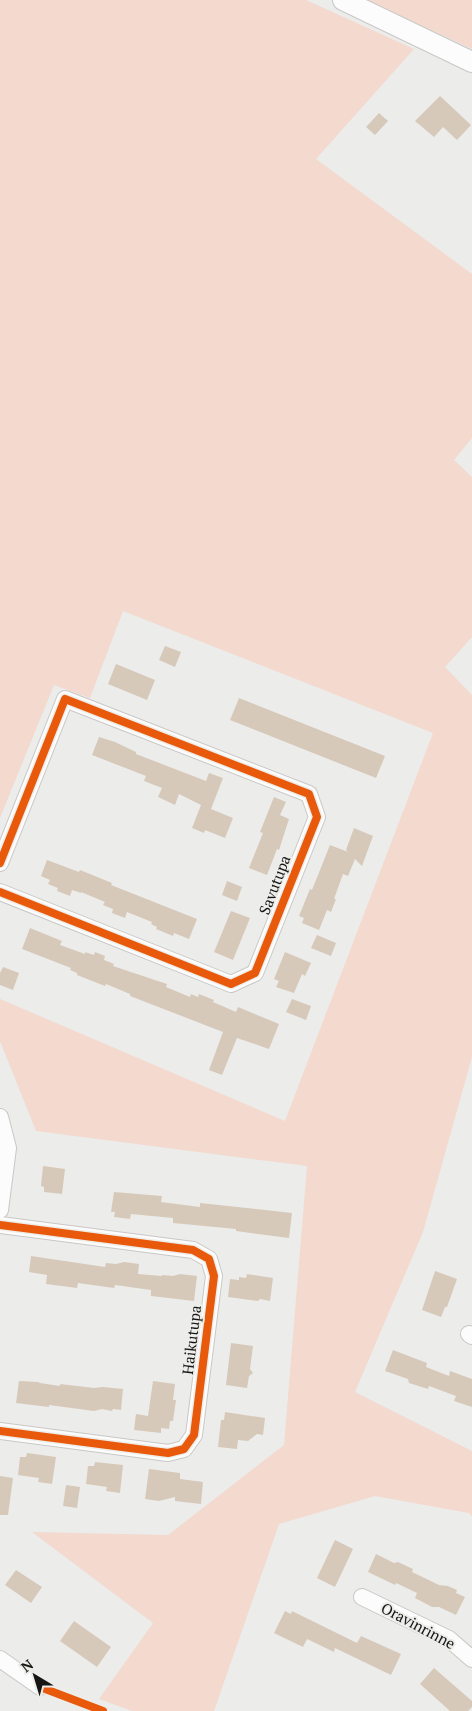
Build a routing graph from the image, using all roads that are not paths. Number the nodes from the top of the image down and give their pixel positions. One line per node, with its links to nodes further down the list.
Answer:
1 (343, 0): 2 (street)
2 (472, 62)
3 (0, 862): 4 (street, Savutupa)
4 (0, 892)
5 (0, 1118): 6 (street)
6 (0, 1210)
7 (0, 1225): 8 (street, Haikutupa)
8 (0, 1431)
9 (362, 1597): 11 (street, Oravinrinne)
10 (0, 1659): 12 (street)
11 (472, 1659)
12 (40, 1687)

